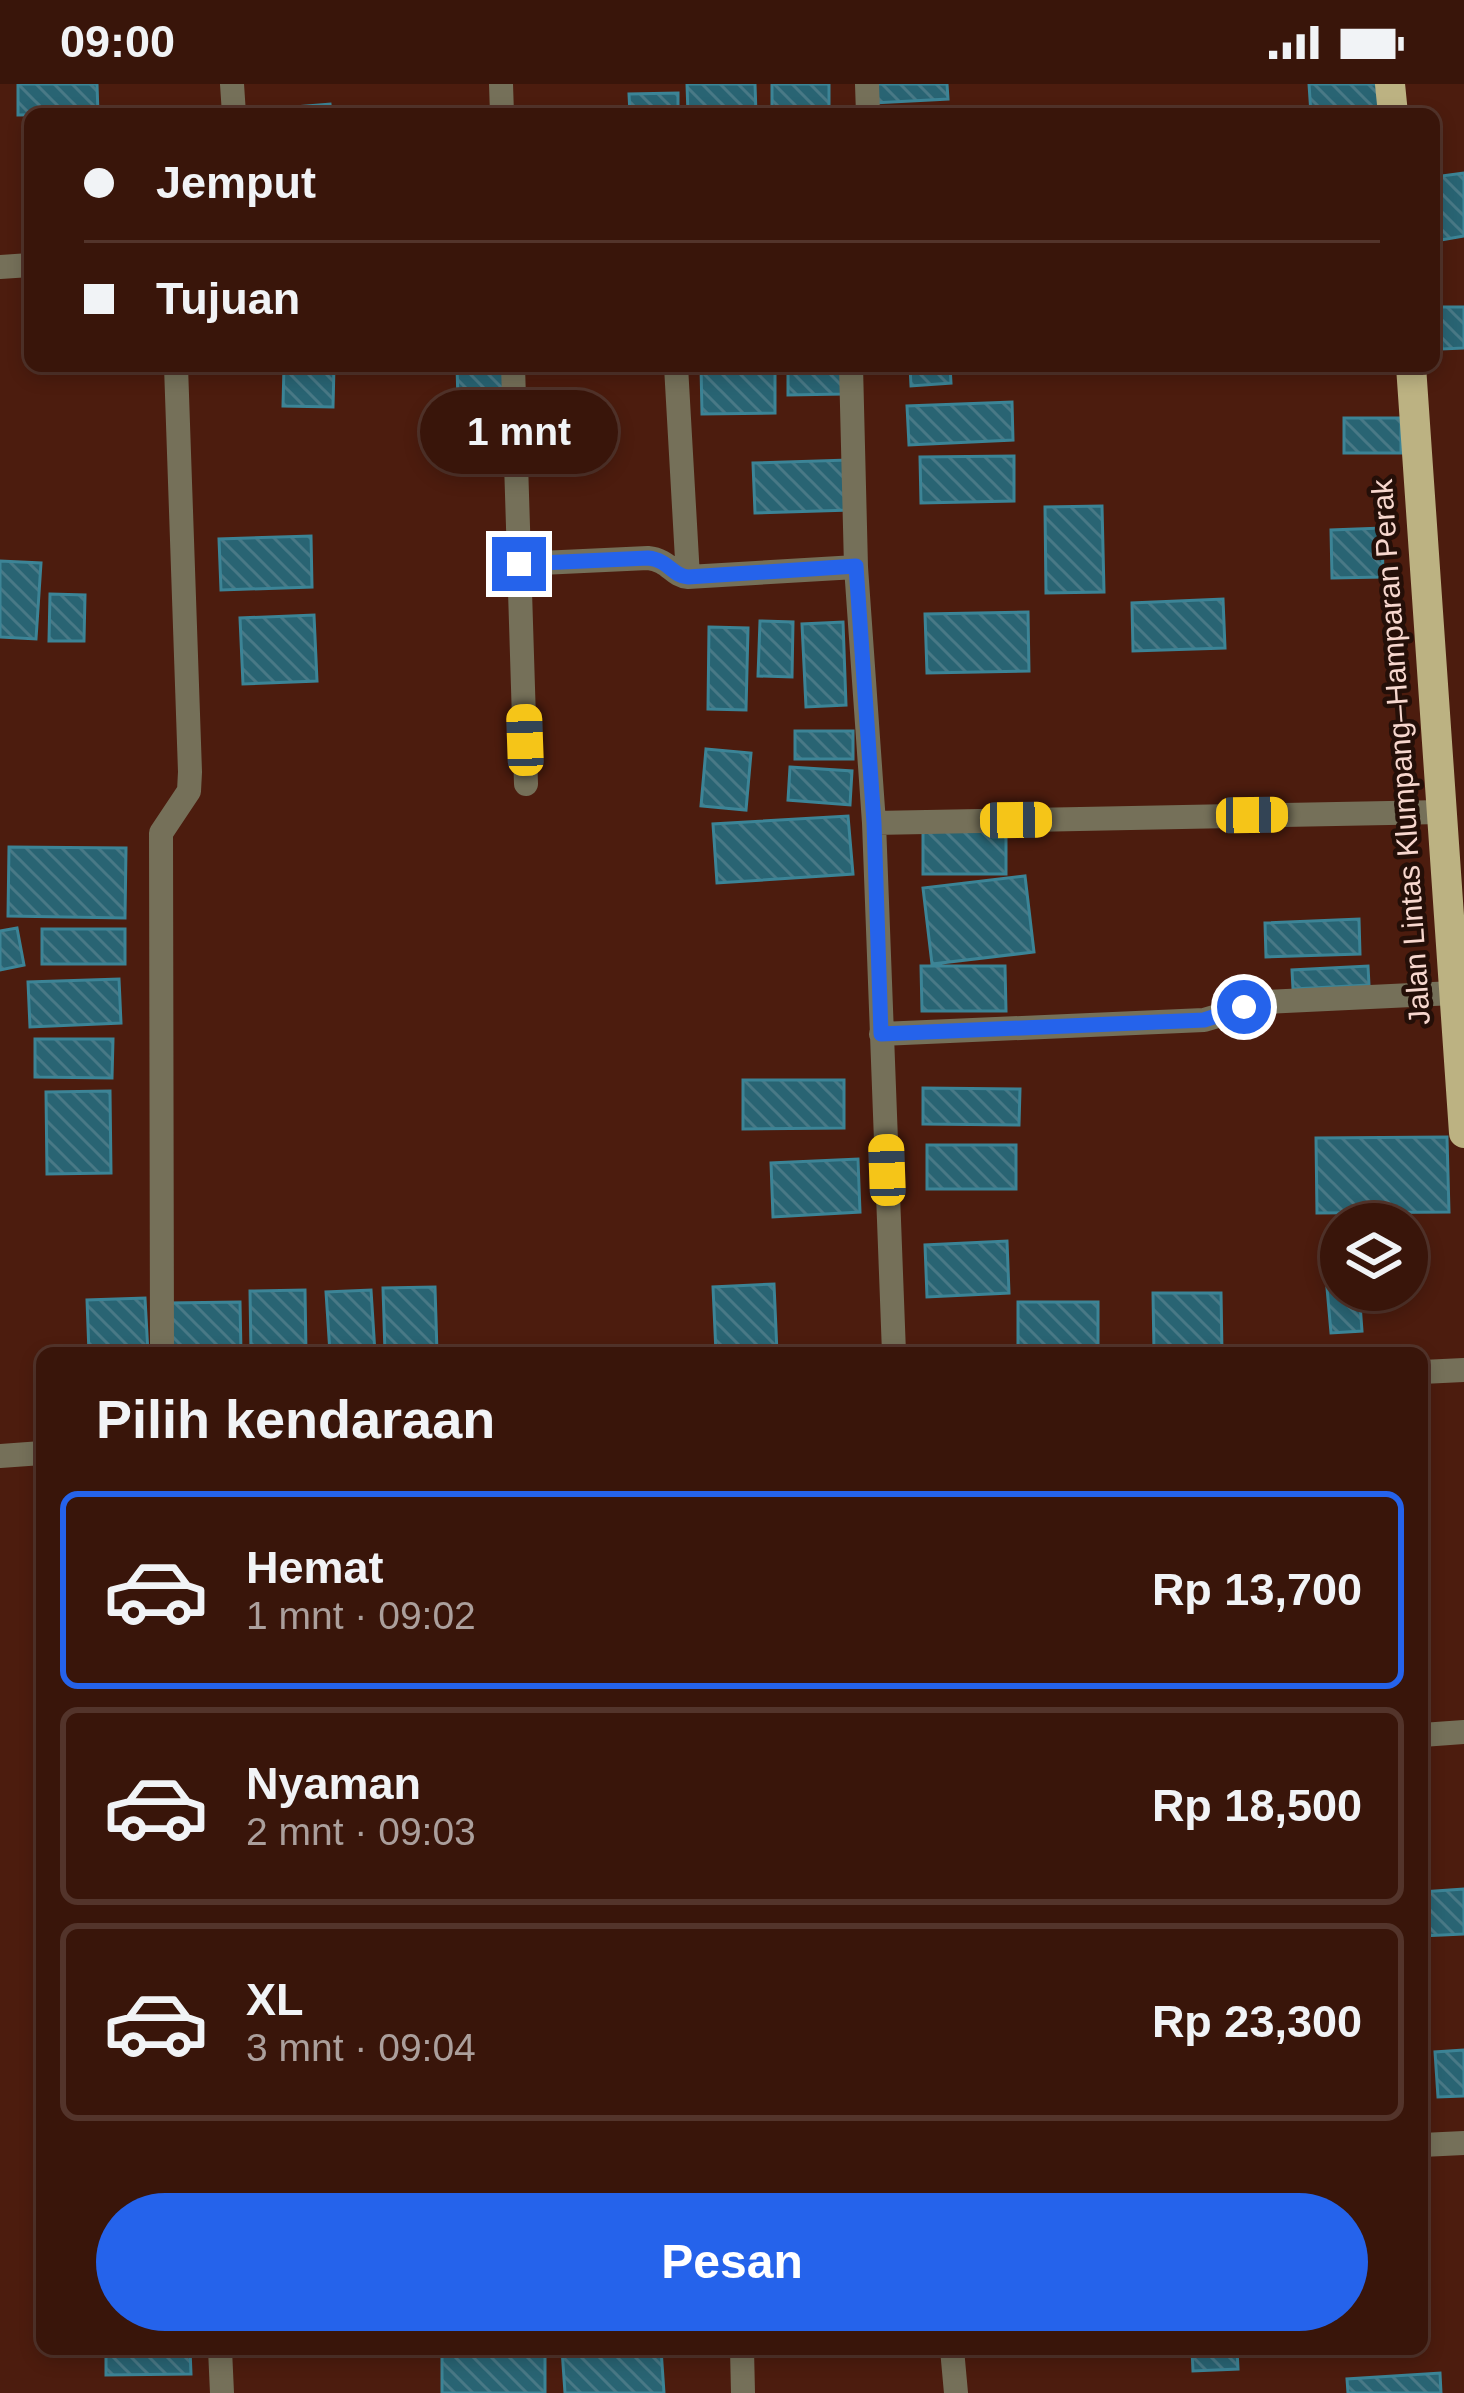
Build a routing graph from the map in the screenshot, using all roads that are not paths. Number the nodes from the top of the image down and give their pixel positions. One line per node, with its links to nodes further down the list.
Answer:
1 (176, 372): 15 (street)
2 (513, 372): 6 (street)
3 (676, 372): 8 (street)
4 (851, 372): 7 (street)
5 (1411, 372): 10 (main road, Jalan Lintas Klumpang–Hamparan Perak)
6 (519, 564): 8 (street); 9 (street)
7 (856, 566): 8 (street); 11 (street)
8 (688, 577)
9 (526, 784)
10 (1442, 812): 11 (street); 12 (main road, Jalan Lintas Klumpang–Hamparan Perak)
11 (874, 823): 13 (street)
12 (1454, 993): 13 (street); 14 (main road, Jalan Lintas Klumpang–Hamparan Perak)
13 (881, 1034): 16 (street)
14 (1464, 1133)
15 (162, 1347)
16 (894, 1347)
17 (1464, 1370): 18 (street)
18 (1428, 1372)
19 (36, 1453): 20 (street)
20 (0, 1456)
21 (1464, 1732): 22 (street)
22 (1428, 1735)
23 (1464, 2143): 24 (street)
24 (1428, 2145)
25 (220, 2355): 28 (street)
26 (742, 2355): 29 (street)
27 (953, 2355): 30 (street)
28 (223, 2393)
29 (743, 2393)
30 (956, 2393)

